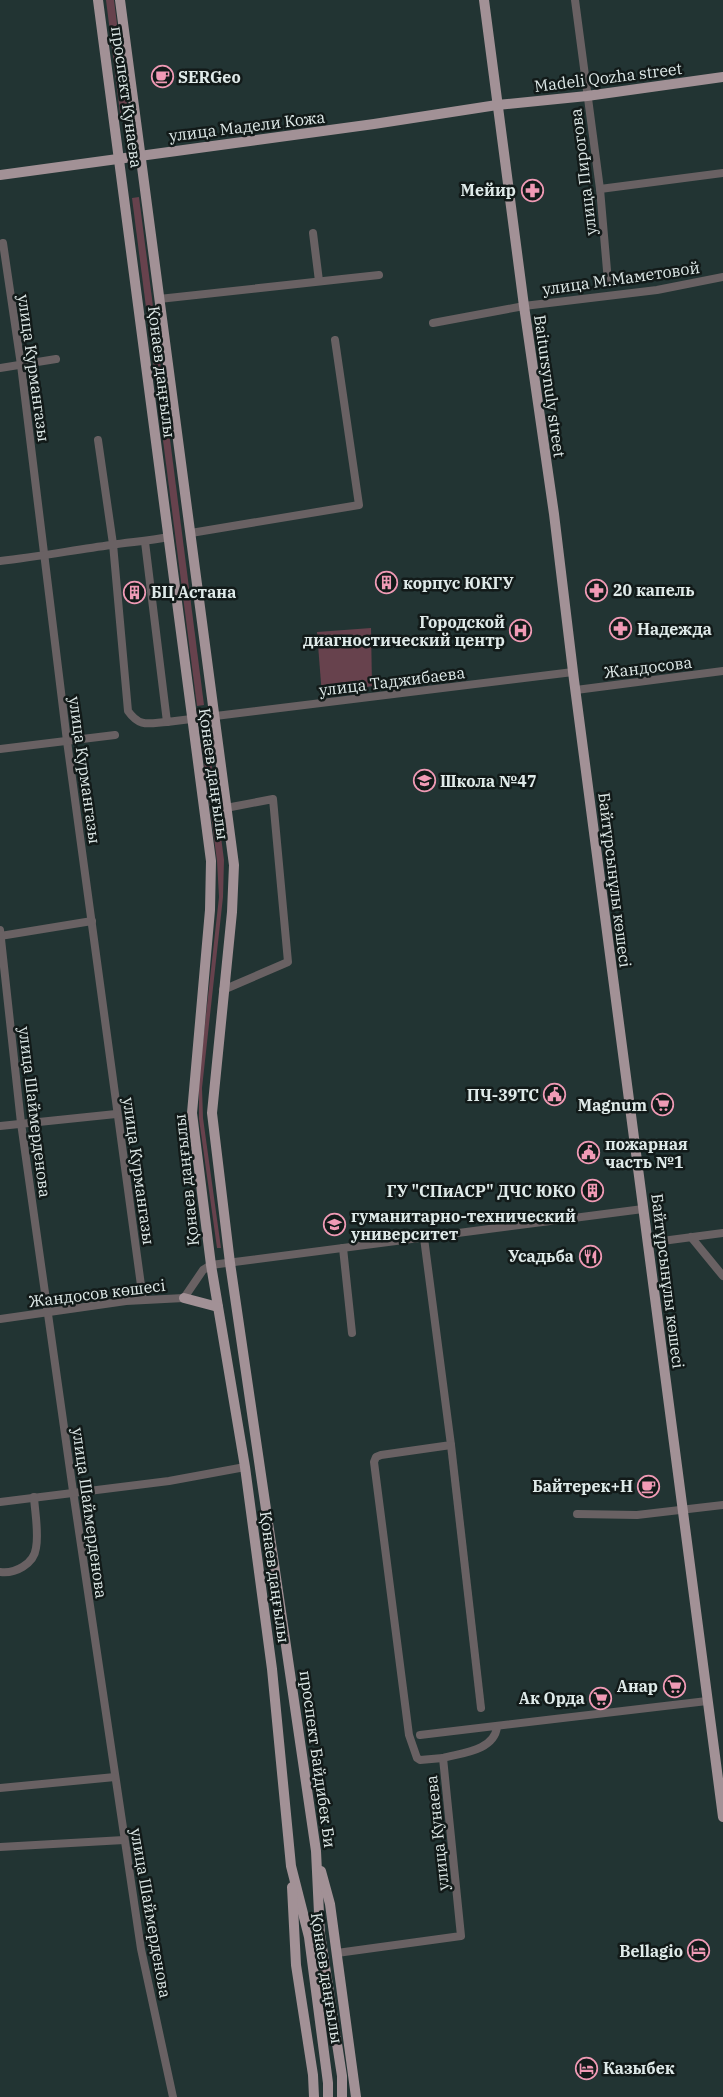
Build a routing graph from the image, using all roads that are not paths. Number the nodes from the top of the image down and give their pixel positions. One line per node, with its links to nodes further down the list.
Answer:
1 (98, 0): 12 (main road, проспект Кунаева)
2 (120, 0): 11 (main road, проспект Кунаева)
3 (484, 0): 7 (main road, Baitursynuly street)
4 (578, 0): 6 (street, улица Пирогова)
5 (723, 78): 6 (main road, Madeli Qozha street)
6 (587, 96): 7 (main road, Madeli Qozha street); 10 (street, улица Пирогова)
7 (497, 105): 9 (main road, улица Мадели Кожа); 20 (main road, Baitursynuly street)
8 (723, 173): 10 (street)
9 (0, 175)
10 (600, 189): 18 (street, улица Пирогова)
11 (145, 194): 19 (main road, Қонаев даңғылы)
12 (125, 198): 28 (main road, Қонаев даңғылы)
13 (313, 233): 17 (street)
14 (3, 243): 24 (street, улица Курмангазы)
15 (379, 274): 17 (street)
16 (723, 277): 20 (street, улица М.Маметовой)
17 (319, 281): 19 (street)
18 (608, 282)
19 (159, 299): 27 (main road, Қонаев даңғылы)
20 (524, 306): 21 (street, улица М.Маметовой); 34 (main road, Baitursynuly street)
21 (433, 323)
22 (335, 340): 27 (street)
23 (56, 360): 24 (street)
24 (21, 365): 25 (street); 31 (street, улица Курмангазы)
25 (0, 368)
26 (98, 440): 30 (street, улица Таджибаева)
27 (191, 533): 36 (main road, Қонаев даңғылы)
28 (168, 537): 29 (street); 37 (main road, Қонаев даңғылы)
29 (145, 542): 30 (street); 38 (street)
30 (113, 544): 31 (street); 38 (street, улица Таджибаева)
31 (45, 556): 32 (street); 40 (street, улица Курмангазы)
32 (0, 561)
33 (723, 671): 35 (street, Жандосова)
34 (573, 672): 35 (main road, Baitursynuly street); 36 (street, улица Таджибаева)
35 (576, 690): 49 (main road, Байтұрсынұлы көшесі)
36 (216, 717): 37 (street, улица Таджибаева); 42 (main road, Қонаев даңғылы)
37 (192, 721): 38 (street, улица Таджибаева); 56 (main road, Қонаев даңғылы)
38 (167, 722)
39 (115, 736): 40 (street)
40 (67, 741): 41 (street); 43 (street, улица Курмангазы)
41 (0, 749)
42 (226, 808): 45 (main road, Қонаев даңғылы); 45 (street)
43 (92, 921): 44 (street); 46 (street, улица Курмангазы)
44 (0, 934): 47 (street, улица Шаймерденова)
45 (223, 990): 55 (main road, Қонаев даңғылы)
46 (116, 1114): 47 (street); 60 (street, улица Курмангазы)
47 (21, 1124): 48 (street); 62 (street, улица Шаймерденова)
48 (0, 1126)
49 (643, 1209): 52 (street); 53 (main road, Байтұрсынұлы көшесі)
50 (723, 1233): 51 (street)
51 (691, 1237): 53 (street); 57 (street)
52 (424, 1238): 54 (street); 65 (street)
53 (648, 1243): 71 (main road, Байтұрсынұлы көшесі)
54 (343, 1248): 55 (street); 64 (street)
55 (230, 1263): 56 (street); 58 (main road, Қонаев даңғылы)
56 (211, 1265): 59 (street, Жандосов көшесі); 61 (main road, Қонаев даңғылы)
57 (723, 1276)
58 (232, 1278): 85 (main road, проспект Байдибек Би)
59 (184, 1298): 60 (street, Жандосов көшесі); 61 (main road)
60 (143, 1300): 62 (street, Жандосов көшесі)
61 (218, 1308): 66 (main road, Қонаев даңғылы)
62 (48, 1311): 63 (street, Жандосов көшесі); 67 (street, улица Шаймерденова)
63 (0, 1319)
64 (352, 1333)
65 (451, 1445): 75 (street); 78 (street)
66 (244, 1468): 67 (street); 86 (main road, Қонаев даңғылы)
67 (73, 1492): 68 (street); 79 (street, улица Шаймерденова)
68 (34, 1497): 69 (street); 73 (street)
69 (0, 1502)
70 (723, 1505): 71 (street)
71 (682, 1510): 72 (street); 74 (main road, Байтұрсынұлы көшесі)
72 (577, 1514)
73 (0, 1572)
74 (707, 1701): 76 (street); 81 (main road, Байтұрсынұлы көшесі)
75 (481, 1708)
76 (497, 1730): 77 (street); 78 (street, улица Кунаева)
77 (420, 1735)
78 (443, 1758): 87 (street, улица Кунаева)
79 (115, 1777): 80 (street); 83 (street, улица Шаймерденова)
80 (0, 1788)
81 (721, 1790): 82 (main road, Байтұрсынұлы көшесі)
82 (723, 1817)
83 (124, 1840): 84 (street); 88 (street, улица Шаймерденова)
84 (0, 1848)
85 (316, 1851): 87 (main road); 91 (main road, проспект Байдибек Би)
86 (291, 1866): 89 (main road); 90 (main road, Қонаев даңғылы)
87 (337, 1953): 92 (main road)
88 (174, 2097)
89 (314, 2097)
90 (328, 2097)
91 (342, 2097)
92 (356, 2097)

